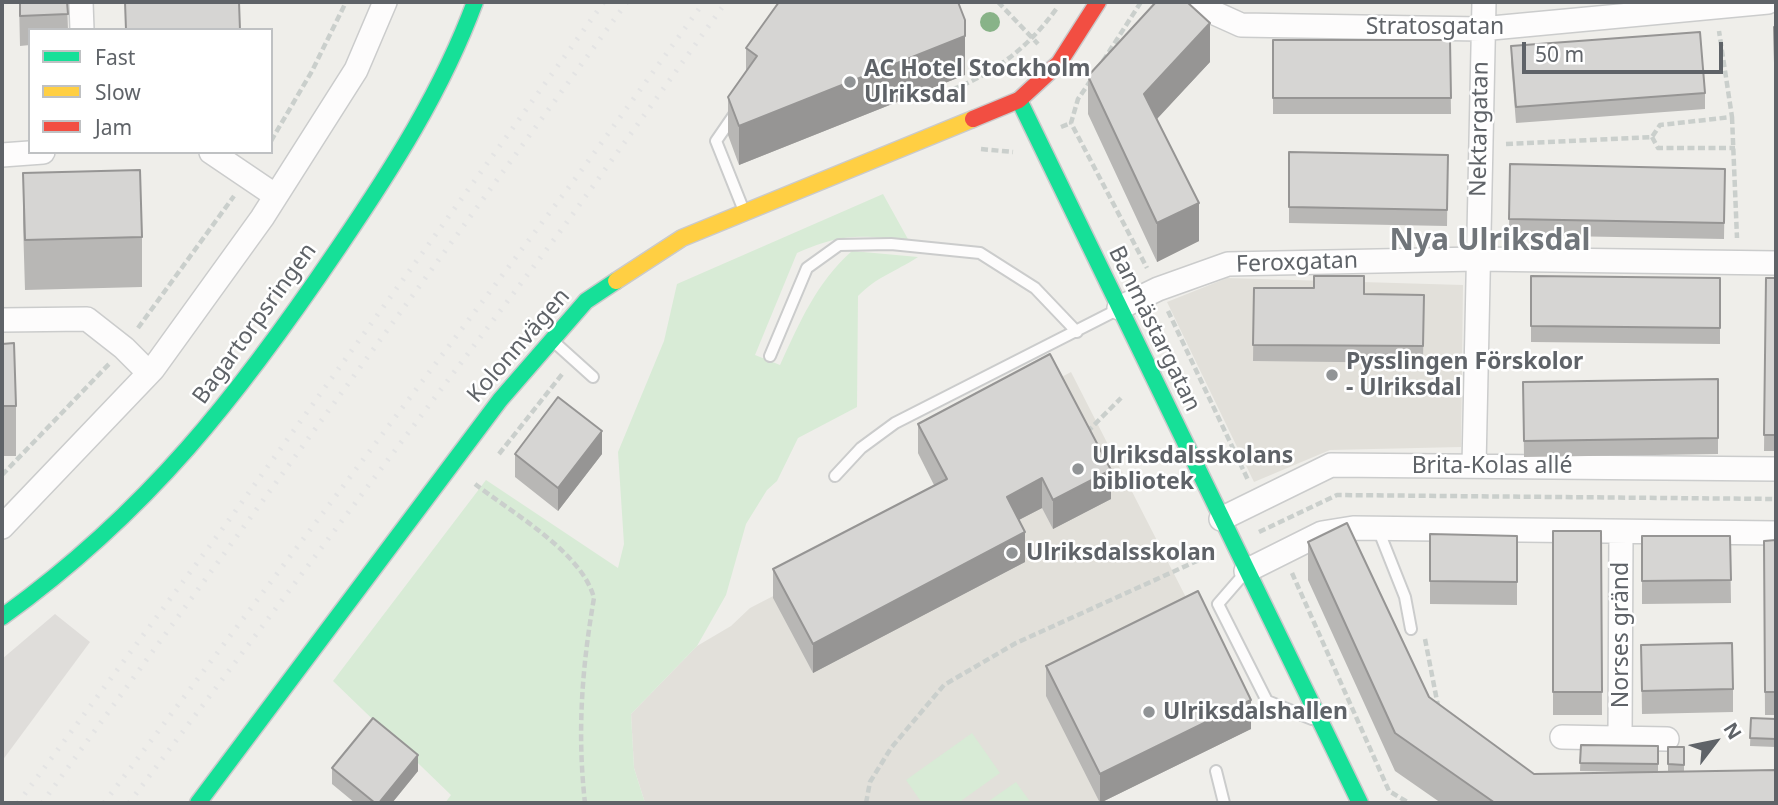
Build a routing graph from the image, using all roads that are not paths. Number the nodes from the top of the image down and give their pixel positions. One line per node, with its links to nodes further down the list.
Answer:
1 (82, 2): 8 (street)
2 (385, 2): 15 (street)
3 (475, 2): 35 (street, Bagartorpsringen)
4 (1098, 2): 10 (street, Kolonnvägen)
5 (1190, 2): 9 (street, Stratosgatan)
6 (1484, 2): 9 (street, Nektargatan)
7 (1768, 2): 9 (street, Stratosgatan)
8 (82, 28)
9 (1481, 29): 17 (street, Nektargatan)
10 (1019, 100): 16 (street, Kolonnvägen); 19 (street, Banmästargatan)
11 (740, 107): 16 (lane)
12 (28, 153): 14 (street)
13 (214, 154): 15 (street)
14 (2, 155)
15 (276, 196): 24 (street)
16 (745, 212): 22 (street, Kolonnvägen)
17 (1477, 259): 18 (street, Feroxgatan); 19 (street, Feroxgatan); 26 (street, Nektargatan)
18 (1776, 263)
19 (1119, 308): 21 (lane); 29 (street, Banmästargatan)
20 (2, 320): 24 (street)
21 (1077, 332): 23 (lane); 28 (lane)
22 (550, 338): 25 (lane); 42 (street, Kolonnvägen)
23 (771, 356)
24 (149, 373): 30 (street)
25 (593, 377)
26 (1474, 466): 27 (street, Brita-Kolas allé); 29 (street, Brita-Kolas allé)
27 (1776, 469)
28 (835, 477)
29 (1221, 519): 34 (street, Banmästargatan)
30 (2, 527)
31 (1378, 529): 32 (street); 34 (street); 36 (lane)
32 (1621, 532): 33 (street); 39 (street, Norses gränd)
33 (1776, 533)
34 (1246, 572): 37 (street, Banmästargatan); 37 (lane)
35 (2, 617)
36 (1410, 629)
37 (1318, 722): 44 (street, Banmästargatan)
38 (1562, 737): 39 (street, Norses gränd)
39 (1620, 738): 40 (street, Norses gränd)
40 (1668, 739)
41 (1216, 771): 43 (lane)
42 (198, 803)
43 (1224, 803)
44 (1360, 803)

